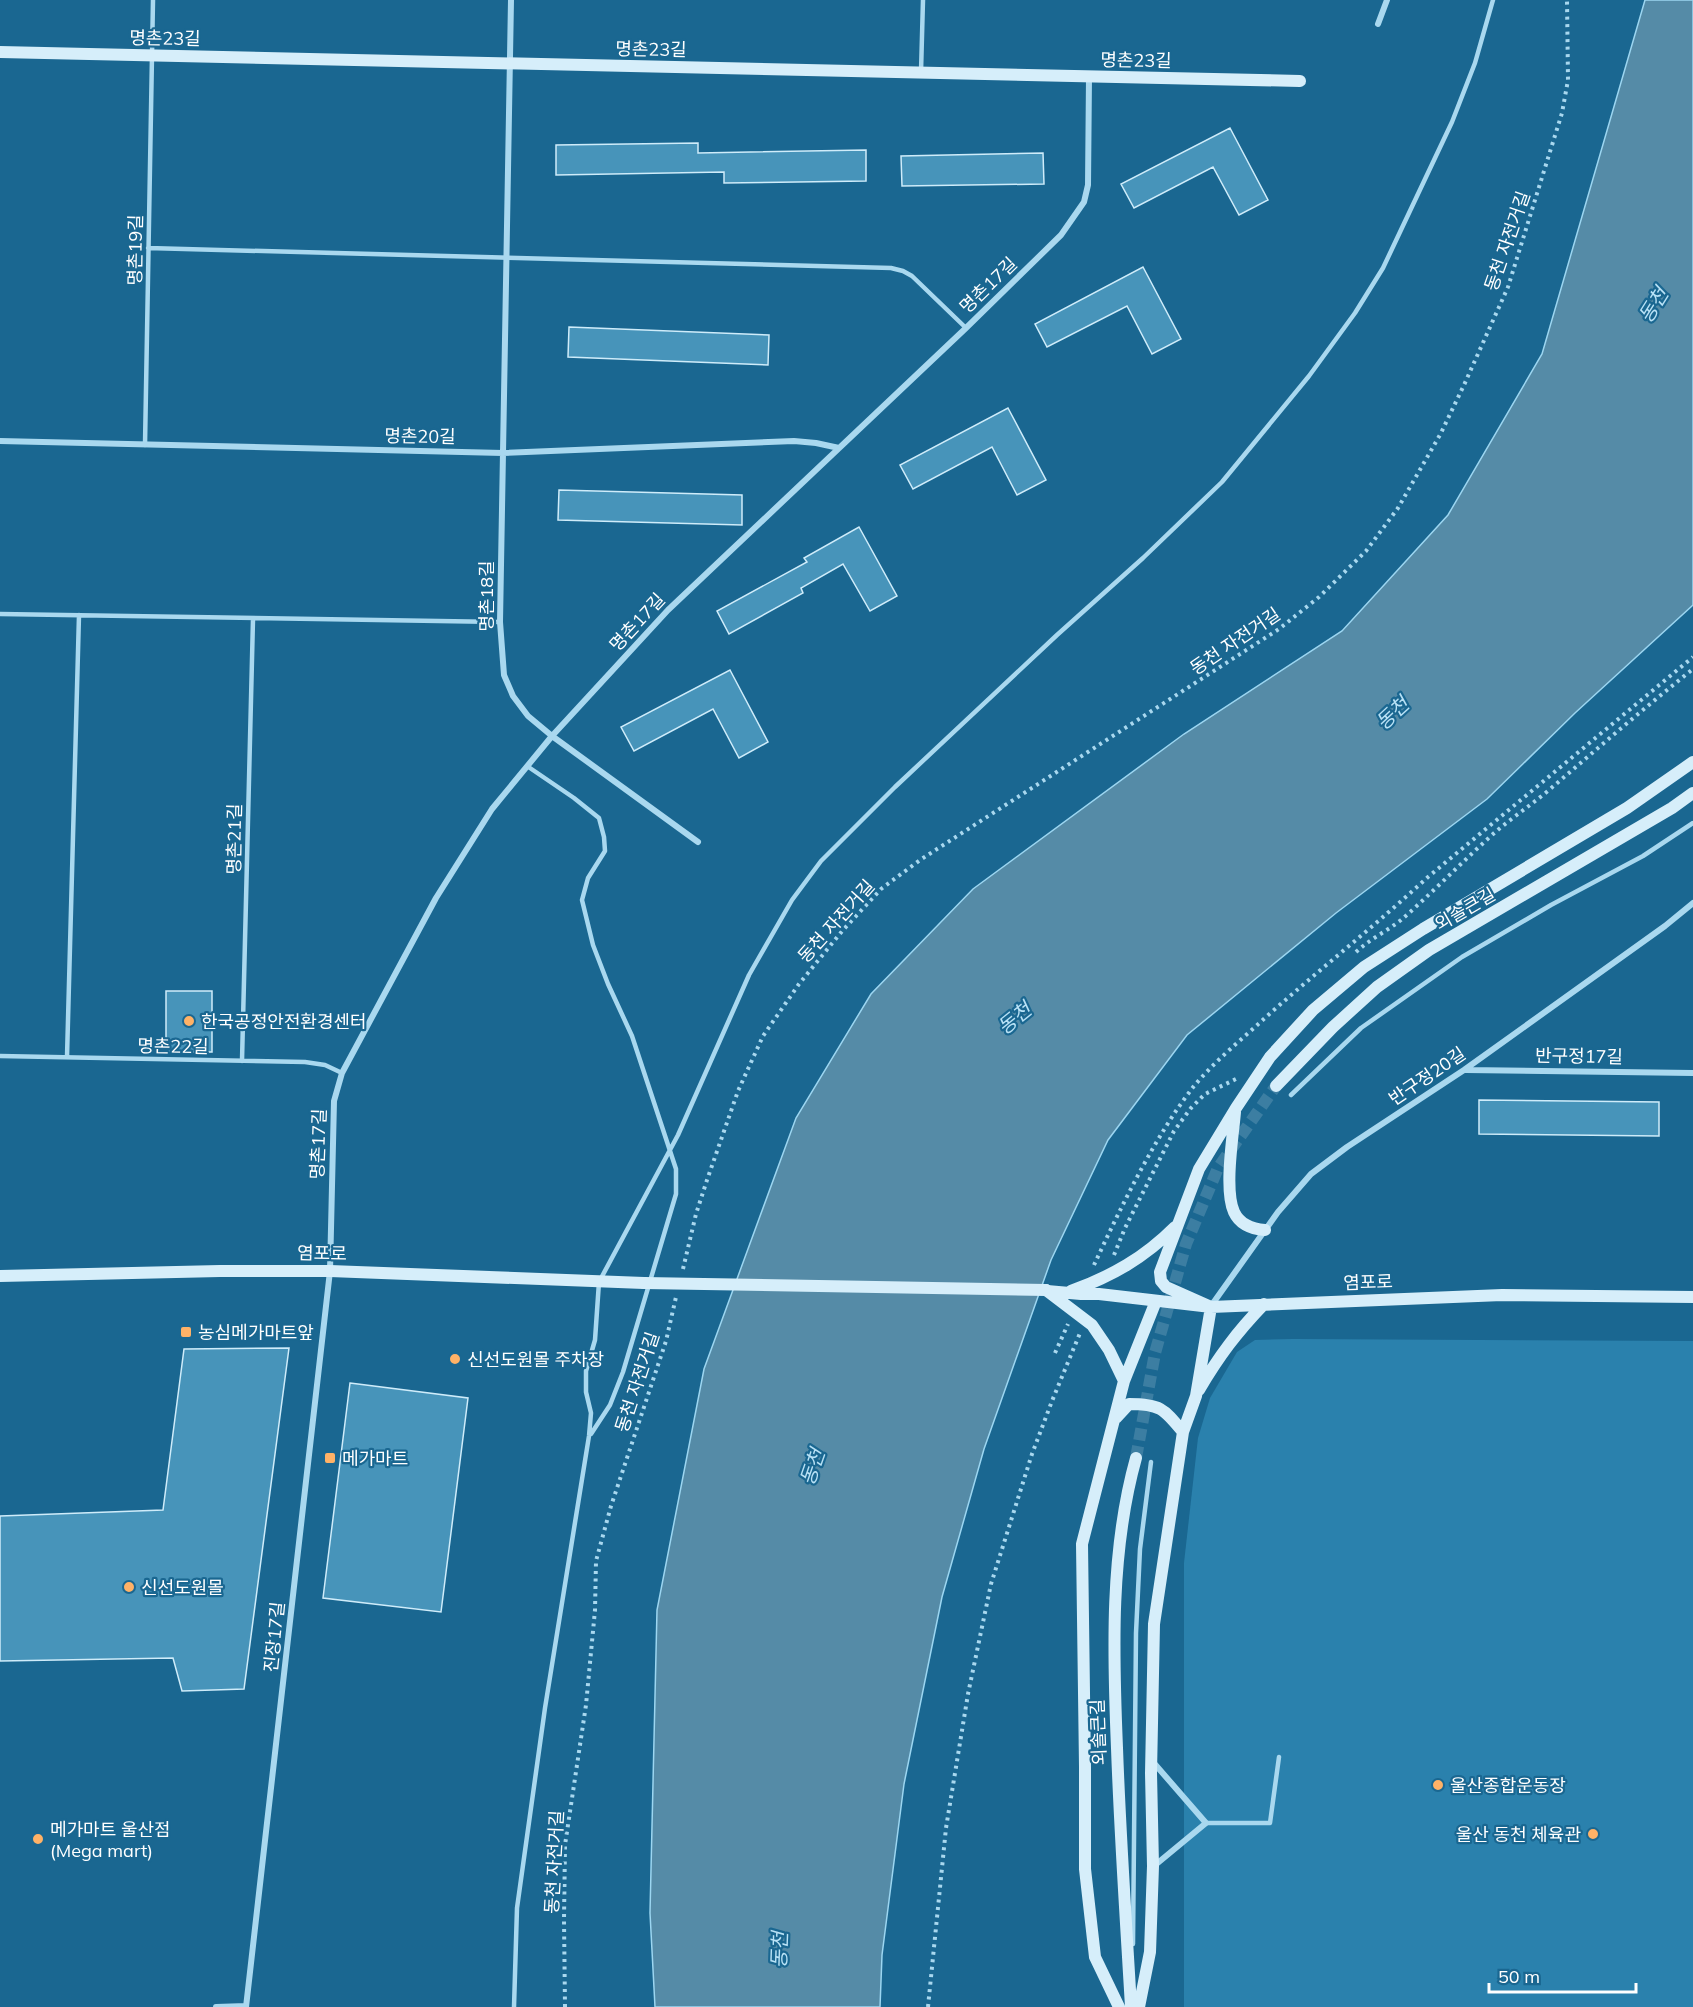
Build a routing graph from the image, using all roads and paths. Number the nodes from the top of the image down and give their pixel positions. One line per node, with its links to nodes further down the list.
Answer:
1 (153, 0): 9 (lane, 명촌19길)
2 (511, 0): 10 (street, 명촌18길)
3 (923, 0): 11 (lane)
4 (1387, 0): 7 (street)
5 (1493, 0): 44 (lane)
6 (1567, 0): 48 (path, 동천 자전거길)
7 (1378, 24)
8 (0, 52): 9 (main road, 명촌23길)
9 (152, 55): 10 (main road, 명촌23길); 14 (lane, 명촌19길)
10 (509, 63): 11 (main road, 명촌23길); 15 (street, 명촌18길)
11 (921, 73): 12 (main road, 명촌23길)
12 (1089, 76): 13 (main road, 명촌23길); 16 (street, 명촌17길)
13 (1300, 81)
14 (148, 248): 15 (lane); 18 (lane, 명촌19길)
15 (506, 258): 16 (lane); 20 (street, 명촌18길)
16 (966, 328): 19 (street, 명촌17길)
17 (0, 441): 18 (street, 명촌20길)
18 (145, 445): 20 (street, 명촌20길)
19 (839, 448): 20 (street, 명촌20길); 26 (street, 명촌17길)
20 (503, 453): 24 (street, 명촌18길)
21 (0, 614): 22 (lane)
22 (79, 615): 23 (lane); 35 (lane)
23 (253, 618): 24 (lane); 36 (lane, 명촌21길)
24 (500, 622): 26 (street, 명촌18길)
25 (1693, 669): 33 (path)
26 (552, 736): 28 (street, 명촌17길); 31 (street, 명촌18길)
27 (1693, 762): 43 (main road)
28 (527, 766): 39 (street, 명촌17길); 44 (lane)
29 (1693, 793): 41 (main road, 외솔큰길)
30 (1693, 823): 42 (lane)
31 (698, 842)
32 (1693, 903): 37 (street, 반구정20길)
33 (1351, 957)
34 (0, 1056): 35 (lane, 명촌22길)
35 (67, 1057): 36 (lane, 명촌22길)
36 (242, 1061): 39 (lane, 명촌22길)
37 (1464, 1070): 38 (street, 반구정17길); 46 (street, 반구정20길)
38 (1693, 1072)
39 (342, 1073): 47 (street, 명촌17길)
40 (1245, 1075): 50 (path)
41 (1276, 1086)
42 (1291, 1095)
43 (1236, 1108): 45 (main road); 46 (main road)
44 (670, 1150): 51 (lane); 64 (lane)
45 (1180, 1222): 50 (main road); 58 (main road)
46 (1265, 1230): 58 (street, 반구정20길)
47 (330, 1271): 49 (main road, 염포로); 51 (main road, 염포로); 71 (street, 진장17길)
48 (682, 1272)
49 (0, 1276)
50 (1106, 1276): 53 (main road)
51 (600, 1282): 52 (main road, 염포로, bridge); 64 (lane)
52 (1046, 1290): 53 (main road, 염포로); 59 (main road)
53 (1065, 1293): 56 (main road, 염포로)
54 (677, 1295): 74 (path, 동천 자전거길)
55 (1693, 1297): 57 (main road, 염포로)
56 (1156, 1301): 58 (main road, 염포로); 60 (main road)
57 (1264, 1304): 58 (main road, 염포로); 61 (main road)
58 (1211, 1307): 61 (main road)
59 (1086, 1321): 60 (main road); 75 (path)
60 (1124, 1381): 62 (main road)
61 (1196, 1396): 63 (main road)
62 (1116, 1418): 63 (main road); 76 (main road)
63 (1183, 1432): 68 (main road)
64 (589, 1436): 73 (lane)
65 (1136, 1458): 77 (main road, 외솔큰길)
66 (1151, 1462): 77 (lane)
67 (1279, 1757): 69 (lane)
68 (1151, 1760): 69 (street); 70 (main road)
69 (1206, 1823): 70 (street)
70 (1153, 1866): 78 (main road)
71 (246, 2006): 72 (street)
72 (216, 2007)
73 (514, 2007)
74 (565, 2007)
75 (928, 2007)
76 (1119, 2007)
77 (1132, 2007)
78 (1138, 2007)

